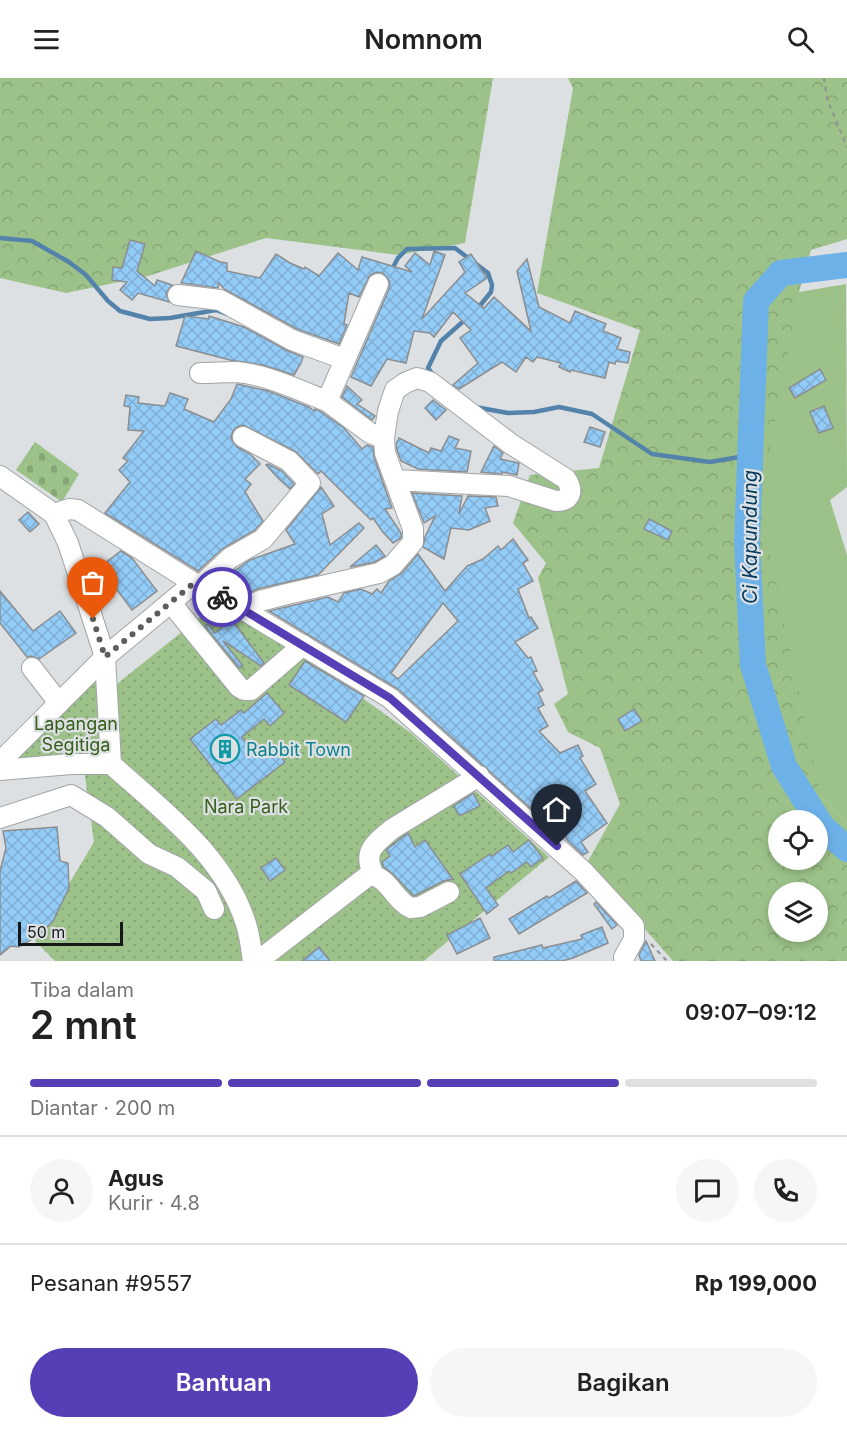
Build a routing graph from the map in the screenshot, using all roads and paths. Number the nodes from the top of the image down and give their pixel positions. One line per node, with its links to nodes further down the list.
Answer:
1 (824, 78): 2 (path)
2 (847, 147)
3 (378, 284): 5 (street)
4 (178, 295): 5 (street)
5 (344, 359): 7 (street)
6 (200, 373): 7 (street)
7 (327, 401): 9 (street)
8 (243, 437): 13 (street)
9 (384, 438): 11 (street); 11 (street)
10 (0, 476): 12 (street)
11 (396, 480): 15 (street)
12 (54, 513): 13 (street); 17 (street)
13 (198, 584): 14 (street); 15 (street)
14 (171, 603): 16 (street); 17 (street)
15 (242, 609): 16 (street)
16 (303, 645): 23 (street)
17 (105, 657): 19 (street); 21 (street)
18 (32, 668): 19 (street)
19 (59, 703): 20 (street)
20 (0, 762)
21 (111, 764): 22 (street); 29 (street)
22 (0, 770)
23 (479, 776): 25 (street); 28 (street)
24 (0, 818): 27 (street)
25 (374, 875): 26 (street); 30 (street)
26 (449, 892)
27 (214, 909)
28 (623, 956)
29 (253, 961)
30 (258, 961)

